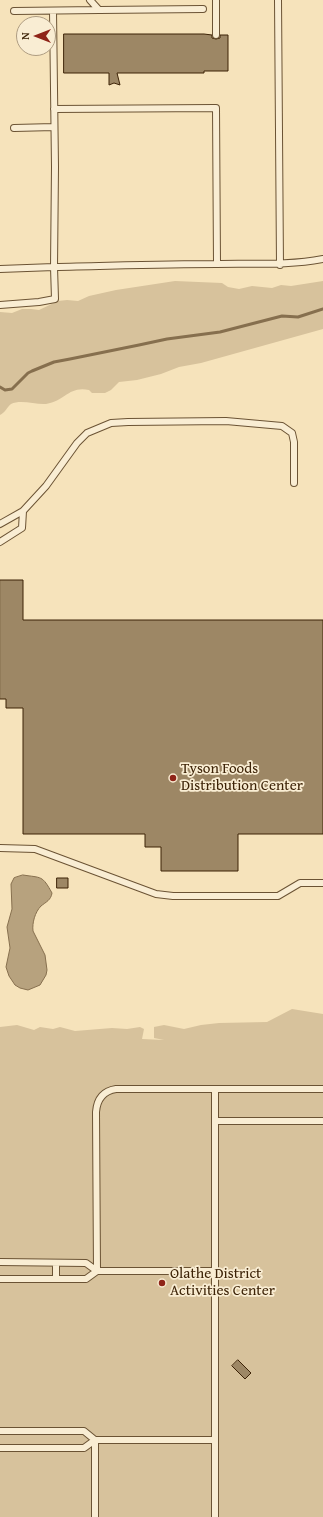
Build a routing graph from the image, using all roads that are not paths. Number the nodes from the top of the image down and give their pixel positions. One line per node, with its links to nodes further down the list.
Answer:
1 (90, 0): 5 (lane)
2 (216, 0): 8 (lane)
3 (278, 0): 14 (lane)
4 (203, 9): 5 (lane)
5 (99, 10): 7 (lane)
6 (14, 11): 7 (lane)
7 (52, 11): 9 (lane)
8 (216, 34)
9 (54, 109): 10 (lane); 13 (lane)
10 (54, 127): 11 (lane); 15 (lane)
11 (14, 128)
12 (323, 259): 14 (lane)
13 (217, 264): 14 (lane); 15 (lane)
14 (280, 265)
15 (54, 267): 16 (lane); 17 (lane)
16 (0, 269)
17 (0, 305)
18 (294, 483): 19 (lane)
19 (23, 511): 20 (lane); 21 (lane)
20 (0, 524)
21 (0, 542)
22 (0, 848): 23 (lane)
23 (323, 883)
24 (215, 1089): 25 (lane); 26 (lane); 30 (lane)
25 (323, 1089)
26 (215, 1121): 27 (lane); 31 (lane)
27 (323, 1121)
28 (0, 1262): 29 (lane)
29 (56, 1263): 30 (lane); 33 (lane)
30 (97, 1270): 31 (lane); 33 (lane)
31 (215, 1271): 36 (lane)
32 (0, 1279): 33 (lane)
33 (56, 1279)
34 (0, 1431): 35 (lane)
35 (95, 1440): 36 (lane); 37 (lane); 38 (lane)
36 (215, 1440): 39 (lane)
37 (0, 1448)
38 (95, 1517)
39 (215, 1517)

